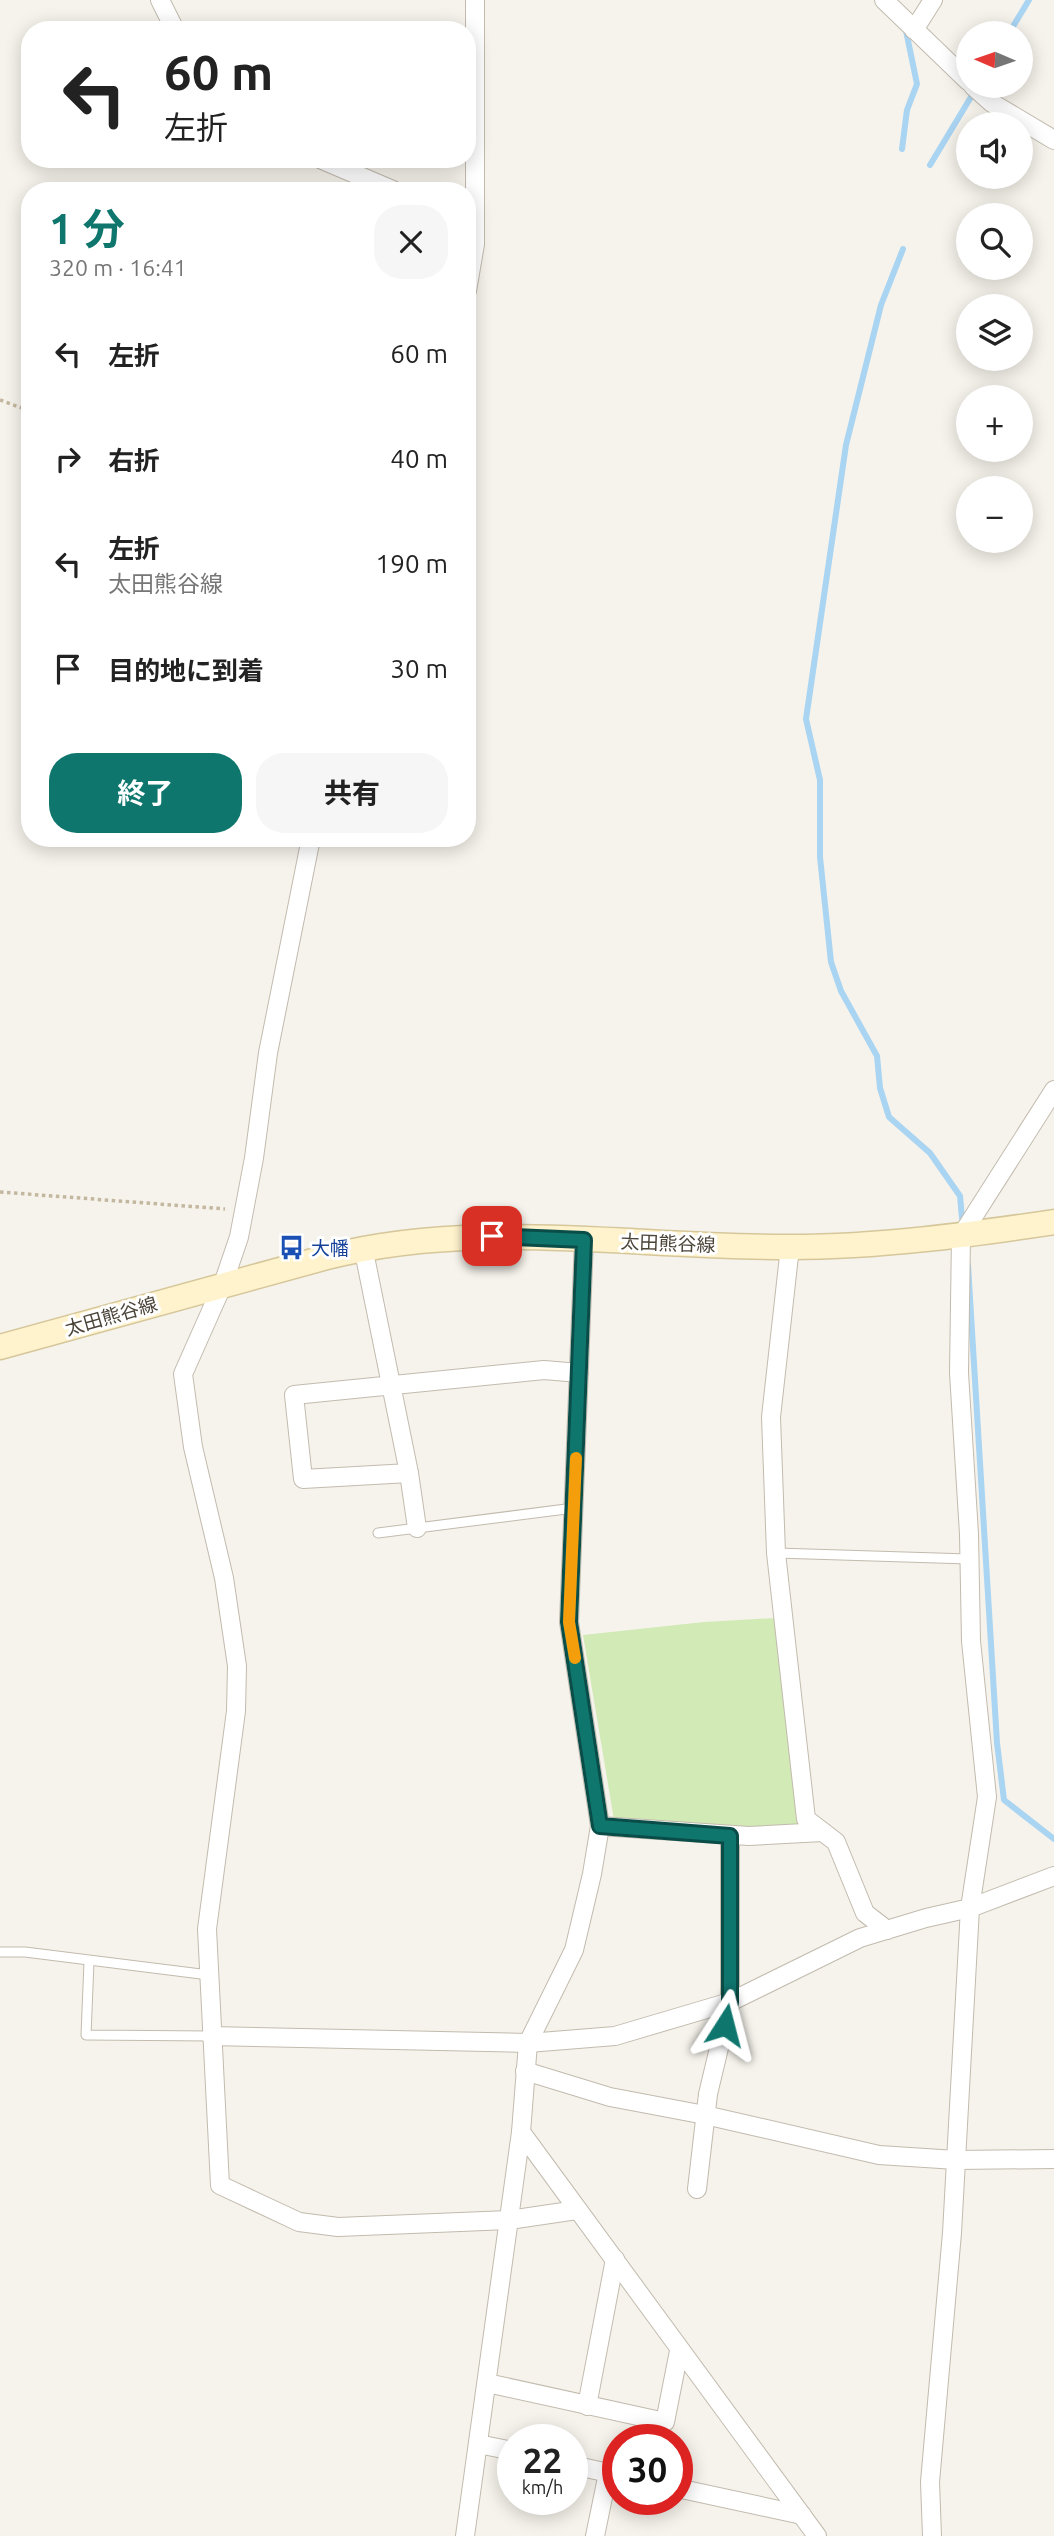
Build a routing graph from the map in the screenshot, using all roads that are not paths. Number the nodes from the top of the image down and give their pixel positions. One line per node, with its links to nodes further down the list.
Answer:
1 (160, 0): 5 (street)
2 (475, 0): 6 (street)
3 (933, 0): 7 (street)
4 (888, 4): 7 (street)
5 (170, 21)
6 (475, 21)
7 (914, 30): 8 (street)
8 (956, 70)
9 (986, 98): 10 (street)
10 (1054, 140)
11 (341, 168): 12 (street)
12 (374, 182)
13 (309, 847): 20 (street)
14 (1054, 1090): 16 (street)
15 (1054, 1222): 16 (main road, 太田熊谷線)
16 (961, 1236): 19 (main road, 太田熊谷線); 29 (street)
17 (584, 1240): 18 (main road, 太田熊谷線); 19 (main road, 太田熊谷線); 22 (street)
18 (363, 1247): 20 (main road, 太田熊谷線); 23 (street)
19 (790, 1247): 28 (street)
20 (223, 1284): 21 (main road, 太田熊谷線); 38 (street)
21 (0, 1347)
22 (579, 1373): 23 (street); 25 (street)
23 (391, 1386): 24 (street); 24 (street)
24 (409, 1473): 26 (street)
25 (574, 1508): 26 (lane); 30 (street)
26 (417, 1528): 27 (lane)
27 (378, 1533)
28 (776, 1553): 29 (lane); 31 (street)
29 (969, 1559): 34 (street)
30 (600, 1826): 32 (street); 41 (street)
31 (823, 1832): 32 (street); 35 (street)
32 (730, 1836): 39 (street)
33 (1054, 1875): 34 (street)
34 (970, 1908): 35 (street); 46 (street)
35 (887, 1930): 39 (street)
36 (0, 1952): 37 (lane)
37 (89, 1962): 38 (lane); 40 (lane)
38 (209, 1975): 40 (street)
39 (730, 2002): 41 (street); 43 (street)
40 (211, 2036): 41 (street); 49 (street)
41 (528, 2043): 42 (street)
42 (525, 2071): 43 (street); 44 (street)
43 (705, 2115): 46 (street); 47 (street)
44 (520, 2132): 48 (street); 49 (street)
45 (1054, 2159): 46 (street)
46 (956, 2160): 61 (street)
47 (697, 2189)
48 (577, 2210): 49 (street); 50 (street)
49 (509, 2220): 52 (street)
50 (615, 2259): 51 (street); 53 (street)
51 (679, 2351): 53 (street); 58 (street)
52 (487, 2383): 53 (street); 54 (street)
53 (587, 2406)
54 (478, 2444): 55 (street); 59 (street)
55 (497, 2448)
56 (693, 2493): 58 (street)
57 (602, 2512): 60 (street)
58 (810, 2529)
59 (465, 2536)
60 (595, 2536)
61 (932, 2536)

